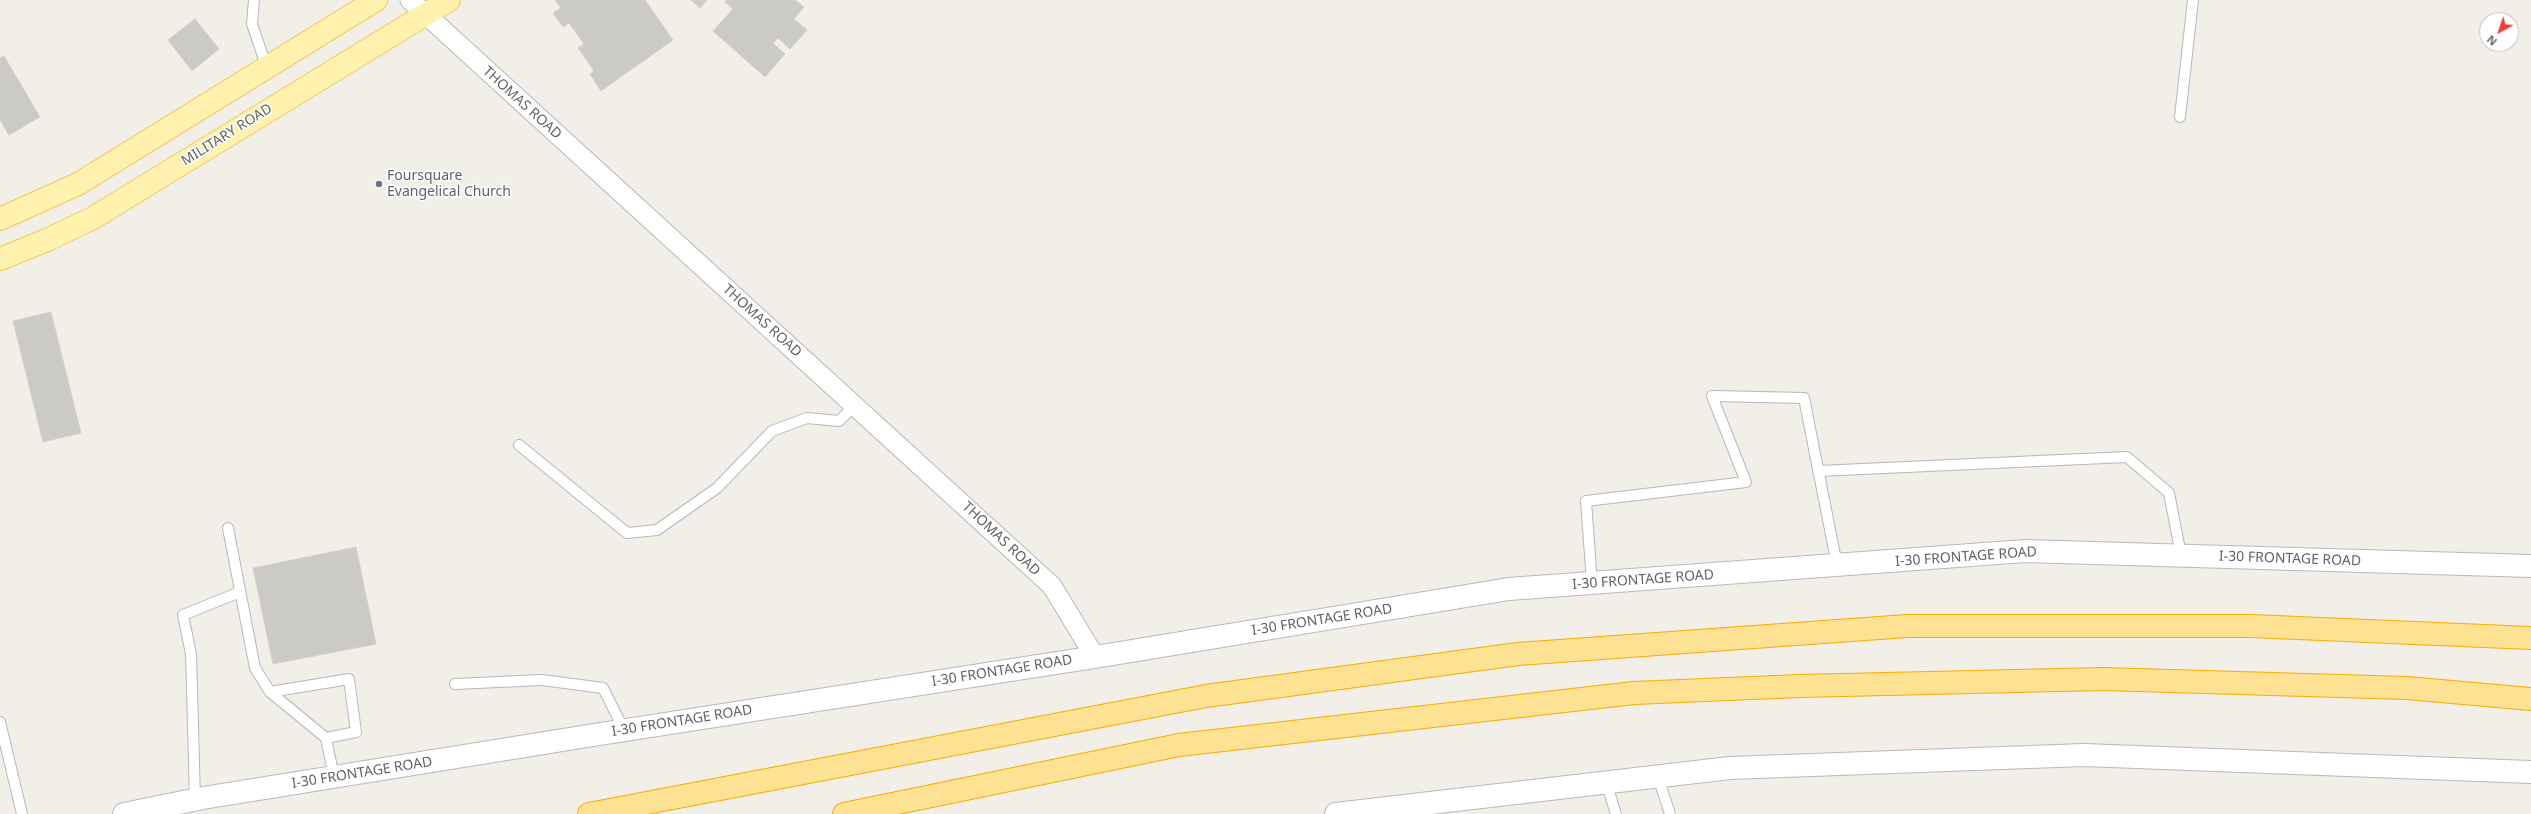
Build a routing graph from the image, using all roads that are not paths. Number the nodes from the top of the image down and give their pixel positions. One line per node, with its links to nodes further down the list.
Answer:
1 (254, 0): 7 (lane)
2 (376, 0): 7 (main road)
3 (410, 0): 6 (street, THOMAS ROAD)
4 (449, 0): 6 (main road, MILITARY ROAD)
5 (2193, 0): 8 (lane)
6 (425, 16): 10 (main road, MILITARY ROAD); 11 (street, THOMAS ROAD)
7 (267, 68): 9 (main road)
8 (2180, 117)
9 (0, 219)
10 (0, 258)
11 (855, 405): 12 (lane); 21 (street, THOMAS ROAD)
12 (519, 445)
13 (1818, 471): 15 (lane); 16 (lane); 18 (lane)
14 (228, 528): 19 (lane)
15 (2181, 555): 16 (main road, I-30 FRONTAGE ROAD); 17 (main road, I-30 FRONTAGE ROAD)
16 (1837, 565): 18 (main road, I-30 FRONTAGE ROAD)
17 (2531, 565)
18 (1592, 583): 21 (main road, I-30 FRONTAGE ROAD)
19 (240, 592): 23 (lane); 32 (lane)
20 (2531, 638): 35 (highway)
21 (1095, 657): 26 (main road, I-30 FRONTAGE ROAD)
22 (455, 684): 26 (lane)
23 (270, 692): 27 (lane); 27 (lane)
24 (2531, 699): 36 (highway)
25 (0, 722): 33 (lane)
26 (624, 730): 30 (main road, I-30 FRONTAGE ROAD)
27 (326, 738): 30 (lane)
28 (2531, 772): 29 (main road)
29 (1658, 776): 31 (main road); 39 (lane)
30 (334, 777): 32 (main road, I-30 FRONTAGE ROAD)
31 (1606, 782): 37 (main road); 38 (lane)
32 (195, 800): 34 (main road, I-30 FRONTAGE ROAD)
33 (22, 814)
34 (124, 814)
35 (589, 814)
36 (844, 814)
37 (1336, 814)
38 (1616, 814)
39 (1670, 814)

